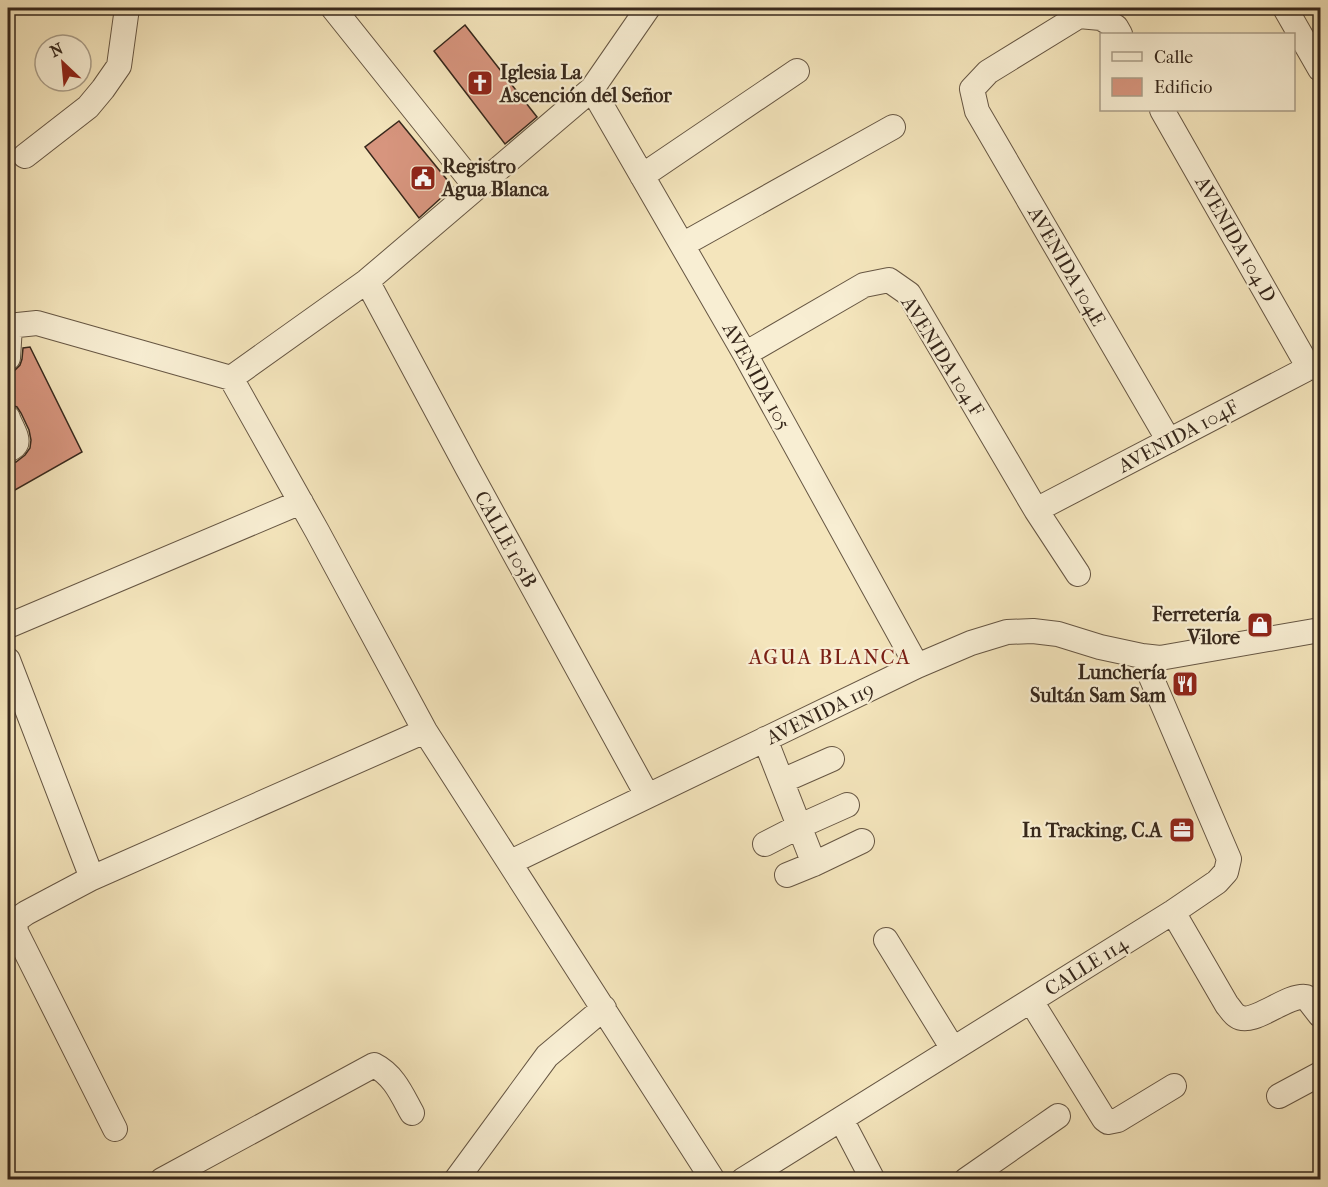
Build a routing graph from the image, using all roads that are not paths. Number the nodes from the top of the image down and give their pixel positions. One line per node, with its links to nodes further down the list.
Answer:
1 (127, 8): 11 (street)
2 (333, 8): 13 (street)
3 (648, 8): 8 (street)
4 (1285, 8): 6 (street)
5 (1119, 33): 22 (street, AVENIDA 104E)
6 (1320, 69)
7 (797, 71): 12 (street)
8 (592, 89): 12 (street, AVENIDA 105); 13 (street)
9 (1163, 111): 19 (street, AVENIDA 104 D)
10 (892, 127): 14 (street)
11 (25, 156)
12 (642, 176): 14 (street, AVENIDA 105)
13 (476, 187): 15 (street)
14 (682, 244): 17 (street, AVENIDA 105)
15 (367, 281): 20 (street); 36 (street, CALLE 105B)
16 (9, 326): 18 (street); 20 (street)
17 (745, 354): 25 (street, AVENIDA 104 F); 31 (street, AVENIDA 105)
18 (8, 358)
19 (1315, 365): 22 (street, AVENIDA 104F)
20 (231, 378): 24 (street)
21 (8, 418): 23 (street)
22 (1169, 441): 25 (street, AVENIDA 104F)
23 (8, 450)
24 (301, 502): 27 (street); 32 (street)
25 (1036, 510): 26 (street, AVENIDA 104 F)
26 (1078, 574)
27 (8, 626)
28 (1320, 630): 29 (street, AVENIDA 119)
29 (1142, 656): 31 (street, AVENIDA 119); 45 (street, CALLE 114)
30 (8, 660): 44 (street)
31 (917, 666): 33 (street, AVENIDA 119)
32 (425, 731): 41 (street); 44 (street)
33 (765, 739): 35 (street); 36 (street, AVENIDA 119)
34 (832, 759): 35 (street)
35 (782, 781): 38 (street)
36 (647, 795): 41 (street, AVENIDA 119)
37 (847, 805): 38 (street)
38 (800, 826): 40 (street); 42 (street)
39 (862, 841): 42 (street)
40 (765, 844)
41 (510, 862): 48 (street)
42 (814, 864): 43 (street)
43 (787, 876)
44 (92, 878): 57 (street)
45 (1173, 912): 47 (street, CALLE 114); 49 (street)
46 (886, 940): 50 (street)
47 (1030, 1001): 50 (street, CALLE 114); 52 (street)
48 (604, 1008): 59 (street); 60 (street)
49 (1320, 1015)
50 (953, 1049): 56 (street, CALLE 114)
51 (1320, 1074): 53 (street)
52 (1174, 1086)
53 (1279, 1096)
54 (412, 1113): 58 (street)
55 (1058, 1116): 63 (street)
56 (840, 1119): 61 (street, CALLE 114); 62 (street)
57 (115, 1129)
58 (162, 1179)
59 (456, 1179)
60 (713, 1179)
61 (743, 1179)
62 (873, 1179)
63 (966, 1179)

